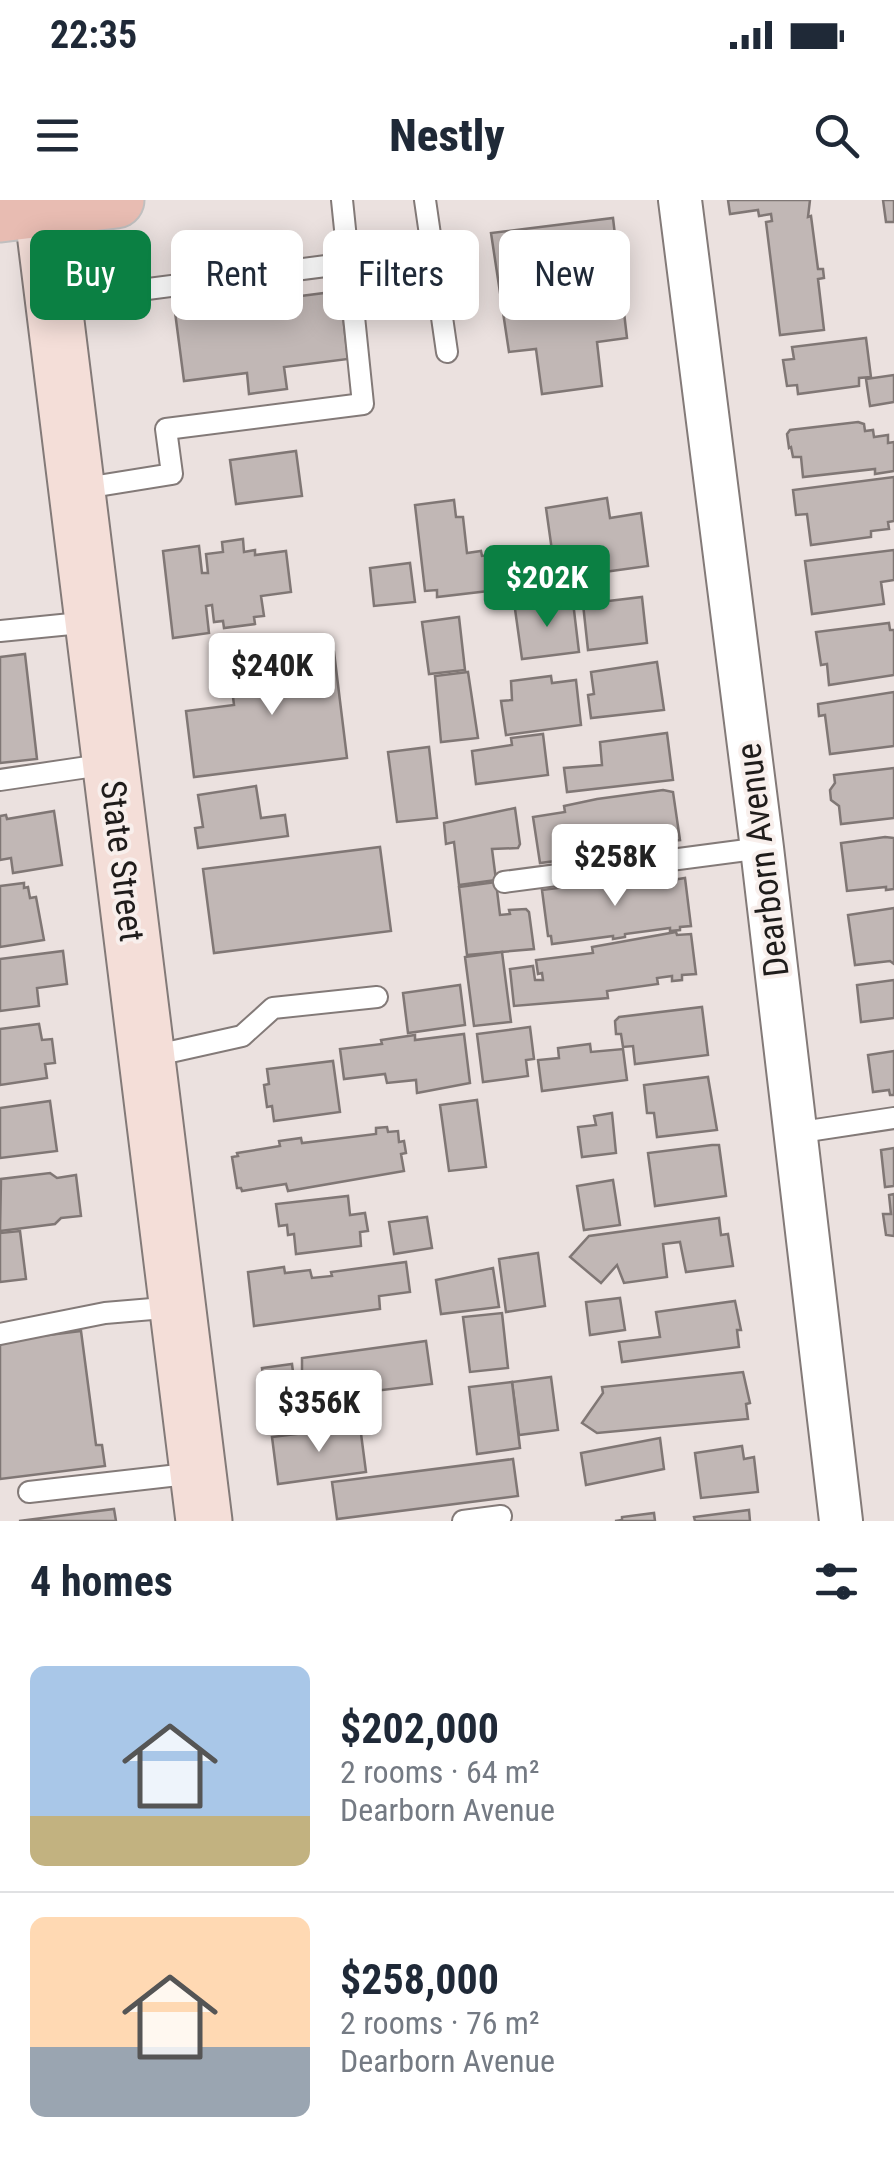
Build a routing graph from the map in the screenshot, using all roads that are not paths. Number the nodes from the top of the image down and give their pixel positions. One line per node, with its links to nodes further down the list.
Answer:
1 (116, 200): 5 (main road)
2 (342, 200): 6 (lane)
3 (425, 200): 11 (lane)
4 (680, 200): 17 (street, Dearborn Avenue)
5 (28, 208)
6 (345, 230)
7 (323, 266): 8 (lane)
8 (151, 288)
9 (55, 320): 12 (main road, State Street)
10 (354, 320): 12 (lane)
11 (447, 352)
12 (76, 490): 13 (main road, State Street)
13 (93, 622): 14 (lane); 15 (main road, State Street)
14 (0, 631)
15 (110, 764): 16 (lane); 20 (main road, State Street)
16 (0, 780)
17 (762, 848): 18 (lane); 22 (street, Dearborn Avenue)
18 (504, 882)
19 (377, 996): 20 (lane)
20 (146, 1058): 23 (main road, State Street)
21 (894, 1118): 22 (lane)
22 (795, 1134): 29 (street, Dearborn Avenue)
23 (178, 1307): 24 (lane); 26 (main road, State Street)
24 (0, 1334)
25 (29, 1492): 26 (lane)
26 (201, 1497)
27 (501, 1516): 28 (lane)
28 (463, 1521)
29 (842, 1521)

